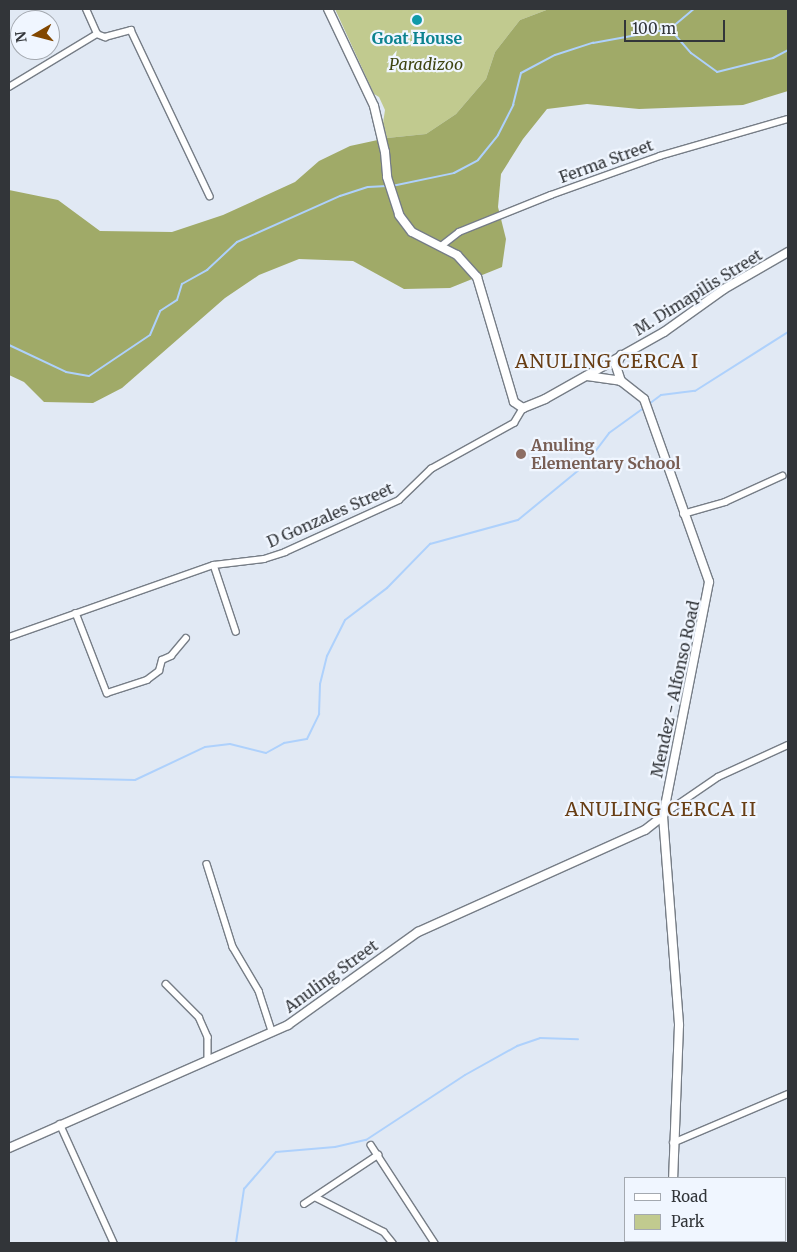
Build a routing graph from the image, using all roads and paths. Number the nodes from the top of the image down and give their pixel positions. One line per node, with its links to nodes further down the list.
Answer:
1 (86, 9): 3 (street)
2 (328, 9): 7 (main road)
3 (97, 34): 4 (street); 6 (street)
4 (9, 87)
5 (788, 119): 7 (street, Ferma Street)
6 (210, 196)
7 (440, 247): 12 (main road)
8 (788, 252): 9 (main road, M. Dimapilis Street)
9 (621, 354): 10 (main road, M. Dimapilis Street); 11 (main road)
10 (588, 376): 11 (main road); 12 (main road, M. Dimapilis Street)
11 (621, 380): 14 (main road, Mendez - Alfonso Road)
12 (523, 408): 15 (street, D Gonzales Street)
13 (782, 476): 14 (street)
14 (684, 514): 21 (main road, Mendez - Alfonso Road)
15 (214, 565): 16 (street, D Gonzales Street); 17 (street)
16 (76, 614): 18 (street, D Gonzales Street); 19 (street)
17 (236, 630)
18 (9, 637)
19 (186, 638)
20 (788, 746): 21 (street)
21 (663, 816): 24 (main road, Anuling Street); 28 (main road, Mendez - Alfonso Road)
22 (207, 864): 24 (street)
23 (166, 984): 25 (street)
24 (272, 1031): 25 (main road, Anuling Street)
25 (208, 1058): 27 (main road, Anuling Street)
26 (788, 1094): 28 (street)
27 (60, 1124): 30 (main road, Anuling Street); 35 (street)
28 (673, 1144): 32 (main road, Mendez - Alfonso Road)
29 (371, 1145): 31 (street)
30 (9, 1148)
31 (378, 1155): 33 (street); 37 (street)
32 (673, 1177)
33 (315, 1197): 34 (street); 36 (street)
34 (304, 1204)
35 (114, 1243)
36 (393, 1243)
37 (435, 1243)

